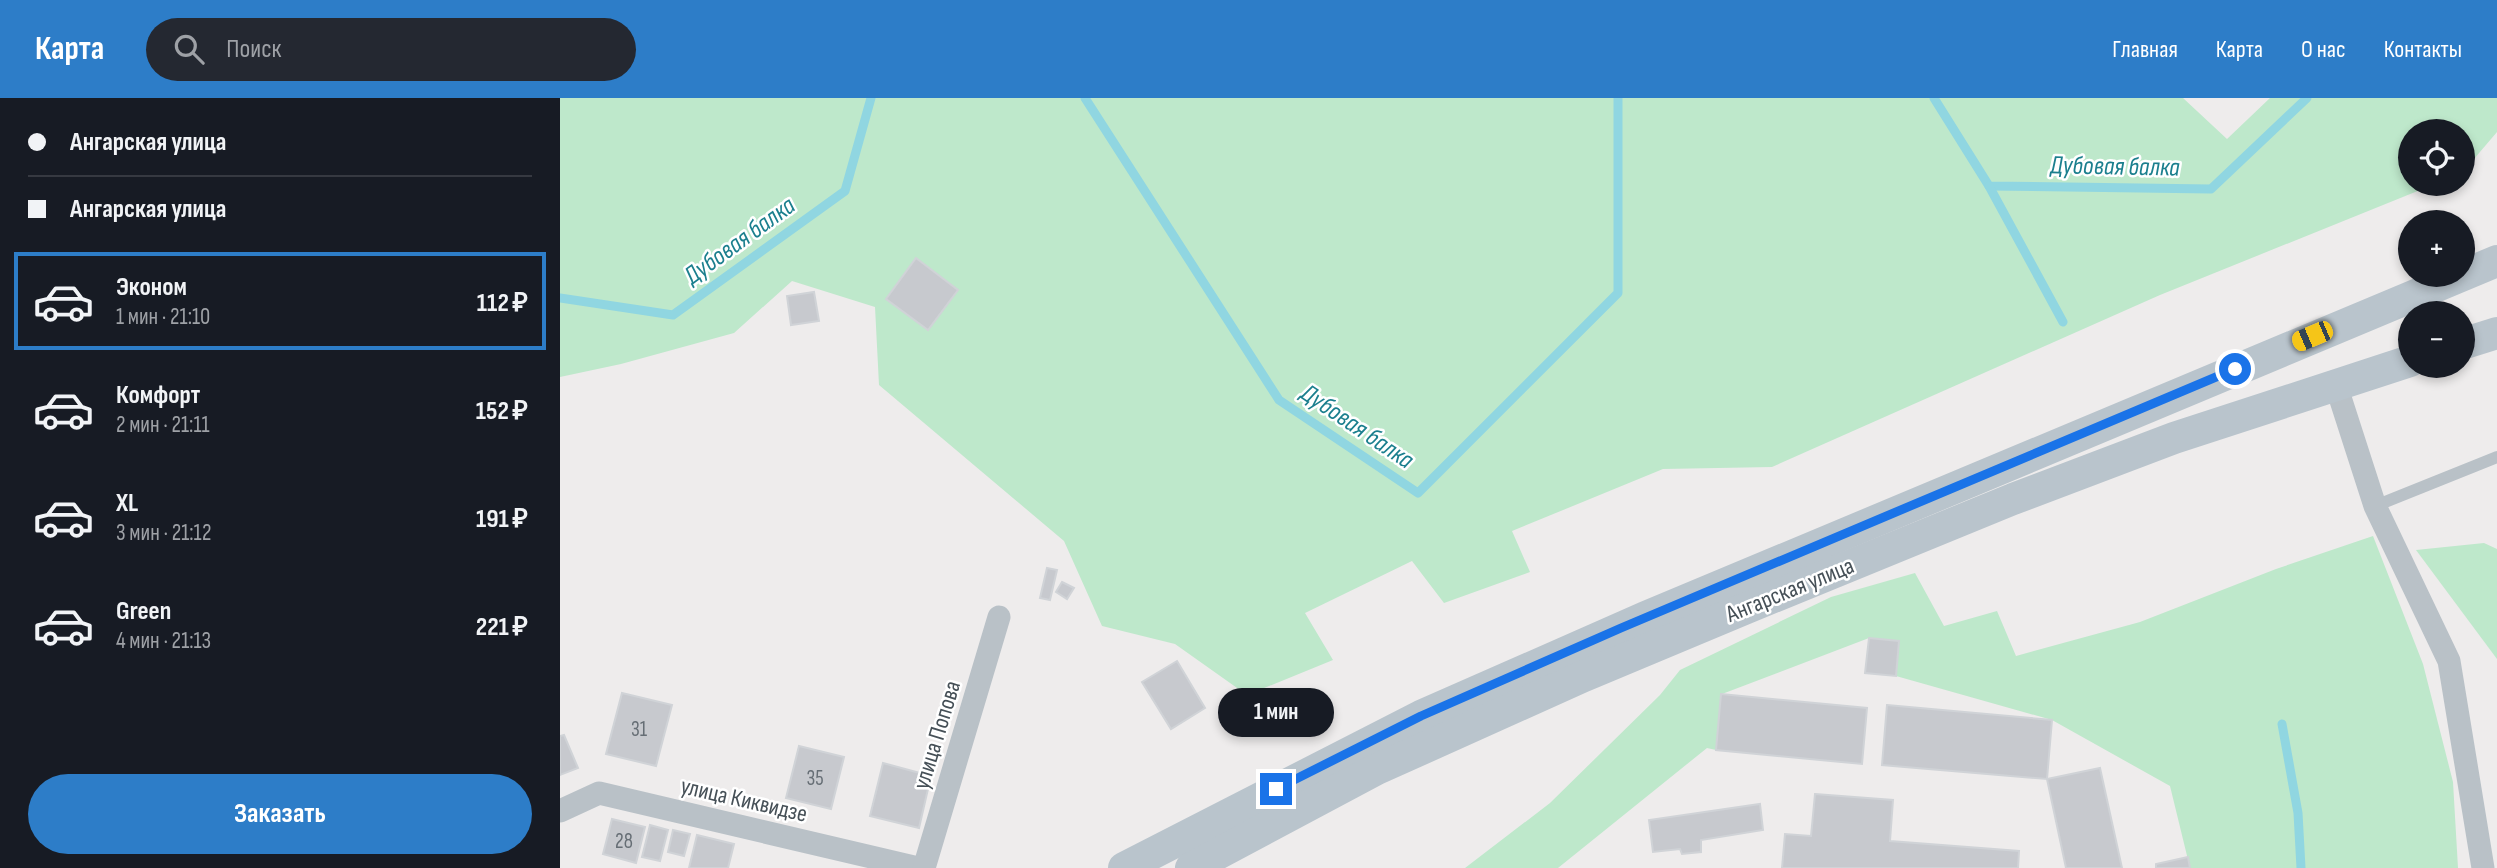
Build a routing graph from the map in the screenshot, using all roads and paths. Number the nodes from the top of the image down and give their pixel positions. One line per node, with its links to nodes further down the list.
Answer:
1 (2497, 261): 13 (main road, Ангарская улица)
2 (2497, 333): 3 (main road)
3 (2475, 340)
4 (2398, 365): 5 (main road, Ангарская улица)
5 (2336, 385): 7 (street); 14 (main road, Ангарская улица)
6 (2497, 457): 7 (lane)
7 (2375, 506): 10 (street)
8 (999, 617): 12 (street, улица Попова)
9 (560, 811): 11 (street, улица Киквидзе)
10 (2487, 861)
11 (918, 868)
12 (924, 868)
13 (1124, 868)
14 (1191, 868)

